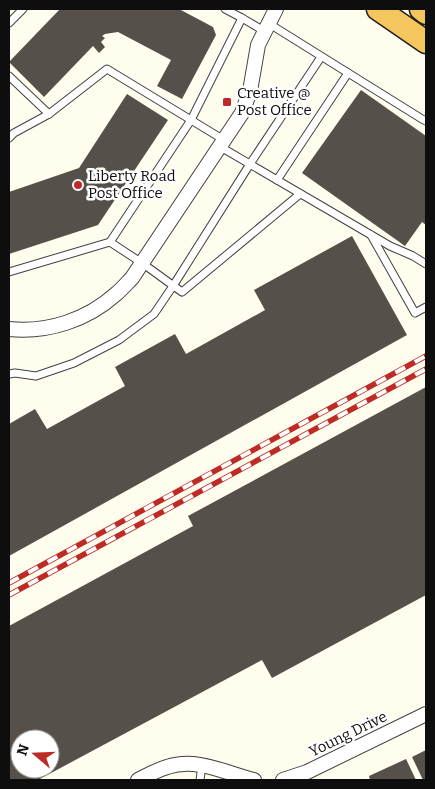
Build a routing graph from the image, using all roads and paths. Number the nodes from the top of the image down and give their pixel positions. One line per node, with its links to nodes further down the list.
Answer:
1 (24, 9): 8 (lane)
2 (225, 9): 7 (lane)
3 (276, 9): 9 (street)
4 (378, 9): 10 (highway)
5 (421, 9): 6 (highway)
6 (426, 13)
7 (242, 18): 9 (lane); 15 (lane)
8 (9, 23)
9 (266, 27): 11 (lane); 18 (street)
10 (426, 42)
11 (321, 56): 12 (lane); 19 (lane)
12 (348, 73): 16 (lane); 20 (lane)
13 (9, 76): 14 (lane)
14 (49, 114): 15 (lane); 17 (lane)
15 (191, 120): 18 (lane); 23 (lane)
16 (426, 121)
17 (9, 138)
18 (222, 143): 19 (lane); 24 (street)
19 (250, 164): 20 (lane); 27 (lane)
20 (277, 180): 21 (lane)
21 (300, 194): 22 (lane); 27 (lane)
22 (370, 234): 25 (lane); 28 (lane)
23 (110, 242): 24 (lane); 26 (lane)
24 (142, 263): 27 (lane); 29 (street)
25 (426, 264)
26 (9, 272)
27 (174, 286): 30 (lane)
28 (426, 307)
29 (9, 329)
30 (9, 374)
31 (426, 714): 36 (street, Young Drive)
32 (202, 765): 33 (street); 34 (lane); 35 (street)
33 (138, 780)
34 (200, 780)
35 (254, 780)
36 (283, 780)

